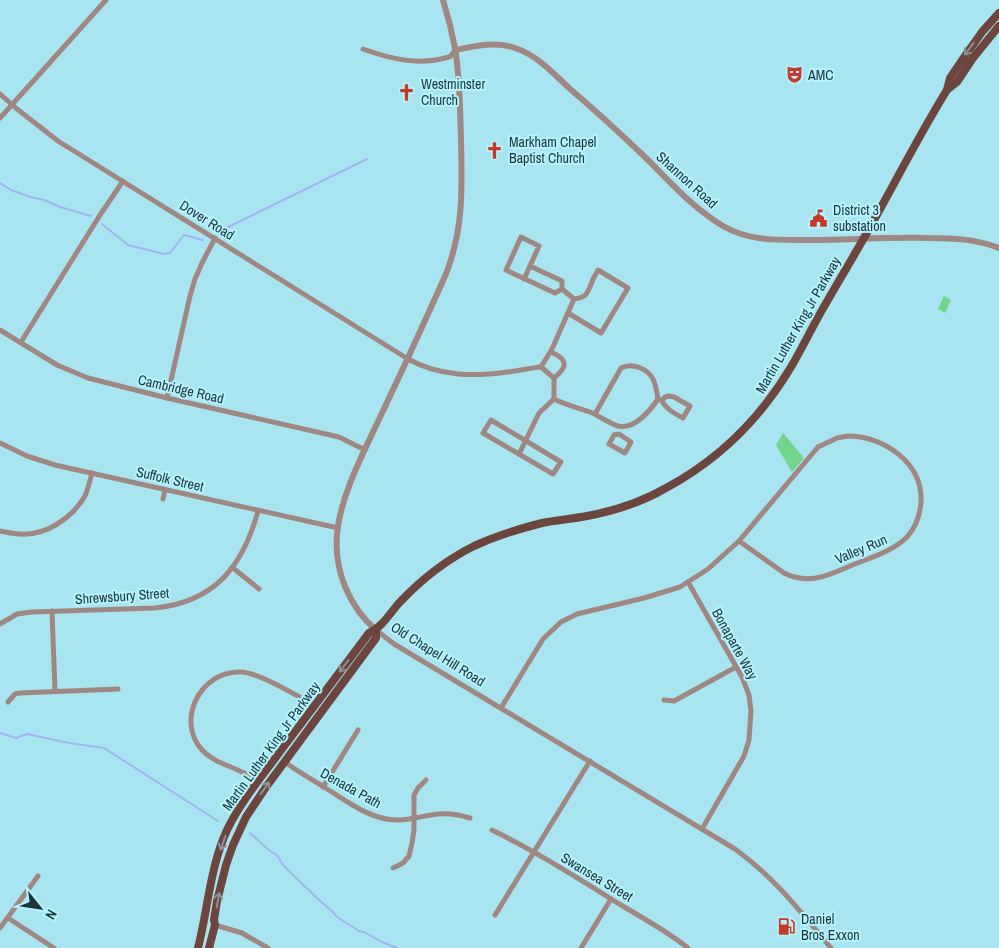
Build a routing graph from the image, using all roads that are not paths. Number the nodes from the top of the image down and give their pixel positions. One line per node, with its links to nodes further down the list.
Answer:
1 (106, 0): 9 (street)
2 (443, 0): 6 (street, Old Chapel Hill Road)
3 (999, 13): 7 (main road, Martin Luther King Jr Parkway, one-way to 7)
4 (999, 26): 7 (main road, Martin Luther King Jr Parkway)
5 (363, 49): 6 (street)
6 (456, 50): 13 (street, Shannon Road); 23 (street, Old Chapel Hill Road)
7 (947, 90): 13 (main road, Martin Luther King Jr Parkway)
8 (0, 94): 9 (street, Dover Road)
9 (12, 105): 10 (street); 11 (street, Dover Road)
10 (0, 118)
11 (123, 181): 12 (street, Dover Road); 21 (street)
12 (215, 238): 23 (street, Dover Road); 26 (street)
13 (864, 239): 14 (street, Shannon Road); 48 (main road, Martin Luther King Jr Parkway)
14 (999, 248)
15 (530, 266): 16 (street); 16 (street); 17 (street)
16 (524, 279): 17 (street)
17 (562, 289): 18 (street)
18 (574, 299): 19 (street); 19 (street)
19 (568, 313): 22 (street)
20 (0, 330): 21 (street, Cambridge Road)
21 (21, 342): 26 (street, Cambridge Road)
22 (551, 352): 24 (street); 25 (street)
23 (408, 359): 24 (street, Dover Road); 34 (street, Old Chapel Hill Road)
24 (542, 367): 25 (street)
25 (554, 378): 27 (street)
26 (167, 398): 34 (street, Cambridge Road)
27 (554, 399): 29 (street); 32 (street)
28 (660, 400): 28 (street); 29 (street); 30 (street)
29 (595, 414): 30 (street)
30 (620, 426): 31 (street)
31 (619, 434)
32 (526, 441): 35 (street); 35 (street); 35 (street)
33 (0, 443): 36 (street, Suffolk Street)
34 (365, 450): 40 (street, Old Chapel Hill Road)
35 (519, 454)
36 (92, 473): 37 (street, Suffolk Street); 41 (street)
37 (165, 490): 38 (street); 39 (street, Suffolk Street)
38 (163, 499)
39 (258, 511): 40 (street, Suffolk Street); 43 (street, Shrewsbury Street)
40 (338, 528): 48 (street, Old Chapel Hill Road)
41 (0, 531)
42 (739, 541): 42 (street, Valley Run); 44 (street, Valley Run)
43 (233, 568): 45 (street); 46 (street, Shrewsbury Street)
44 (688, 582): 49 (street, Bonaparte Way); 55 (street, Valley Run)
45 (259, 589)
46 (52, 611): 47 (street, Shrewsbury Street); 51 (street)
47 (0, 624)
48 (376, 630): 54 (main road, Martin Luther King Jr Parkway, one-way to 54); 55 (street, Old Chapel Hill Road); 58 (main road, Martin Luther King Jr Parkway)
49 (736, 667): 52 (street); 64 (street, Bonaparte Way)
50 (118, 689): 51 (street)
51 (55, 691): 53 (street)
52 (664, 700)
53 (8, 702)
54 (314, 706): 60 (main road, Martin Luther King Jr Parkway); 60 (street)
55 (501, 708): 57 (street, Old Chapel Hill Road)
56 (358, 730): 61 (street)
57 (590, 761): 64 (street, Old Chapel Hill Road); 66 (street)
58 (284, 762): 61 (street, Denada Path); 72 (main road, Martin Luther King Jr Parkway, one-way to 58)
59 (426, 780): 63 (street)
60 (259, 781): 75 (main road, Martin Luther King Jr Parkway, one-way to 75)
61 (323, 787): 63 (street, Denada Path)
62 (470, 818): 63 (street, Denada Path)
63 (414, 819): 67 (street)
64 (702, 828): 80 (street, Old Chapel Hill Road)
65 (492, 830): 66 (street, Swansea Street)
66 (534, 852): 69 (street, Swansea Street); 70 (street)
67 (393, 868)
68 (38, 876): 71 (street)
69 (611, 898): 78 (street); 79 (street, Swansea Street)
70 (495, 915)
71 (8, 918): 73 (street); 74 (street)
72 (215, 925): 76 (main road, Martin Luther King Jr Parkway); 77 (street)
73 (0, 928)
74 (54, 948)
75 (198, 948)
76 (209, 948)
77 (268, 948)
78 (581, 948)
79 (688, 948)
80 (831, 948)

